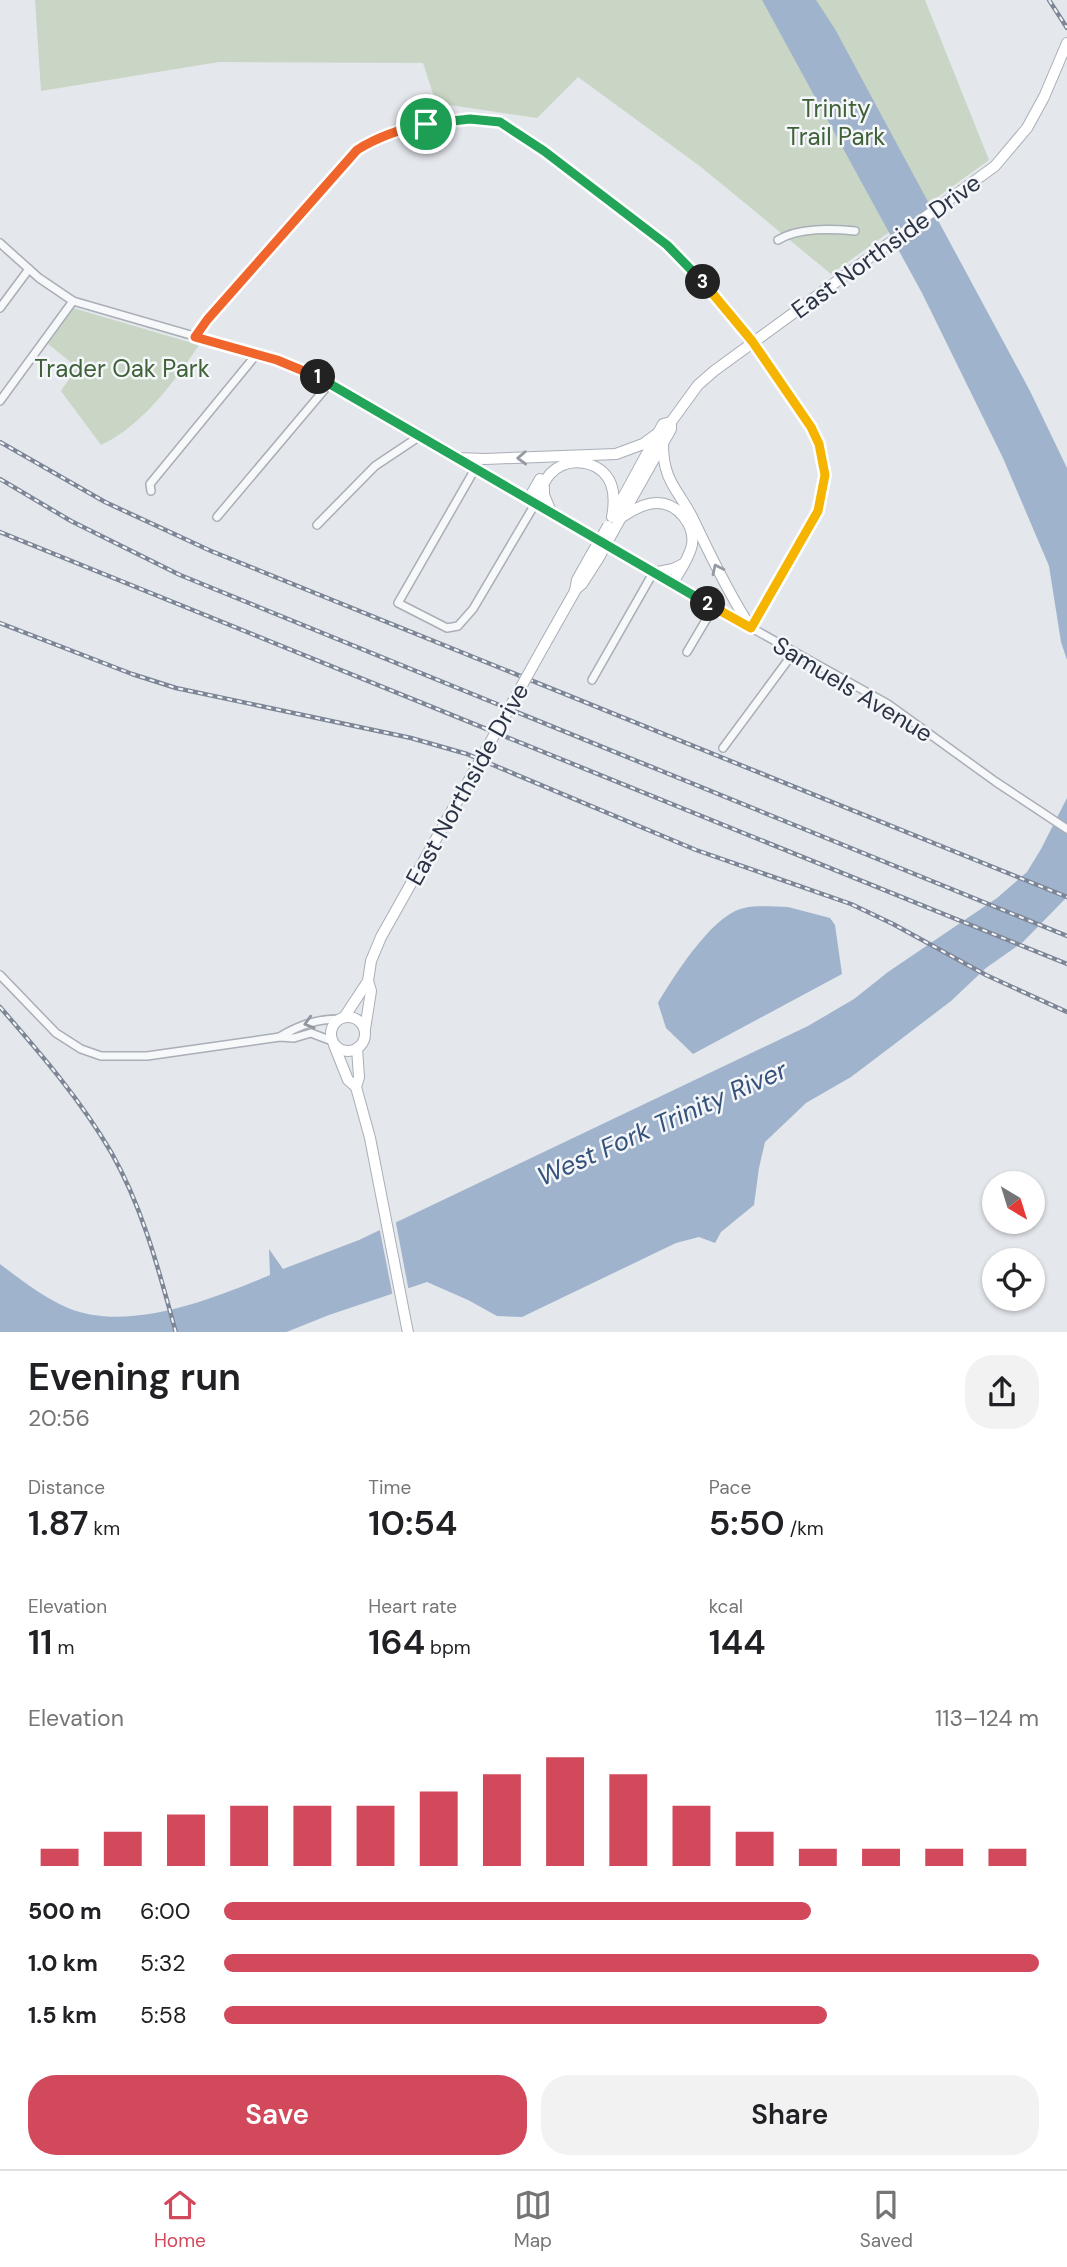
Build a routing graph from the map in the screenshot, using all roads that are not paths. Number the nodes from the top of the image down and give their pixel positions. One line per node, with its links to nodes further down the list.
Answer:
1 (1067, 43): 9 (street, East Northside Drive)
2 (855, 231): 3 (street)
3 (778, 240)
4 (0, 243): 5 (street, Samuels Avenue)
5 (29, 269): 6 (street, Samuels Avenue); 7 (street)
6 (73, 301): 8 (street, Samuels Avenue); 12 (street)
7 (0, 308)
8 (195, 337): 9 (street); 10 (street, Samuels Avenue)
9 (752, 341): 14 (street, East Northside Drive); 30 (street)
10 (256, 355): 11 (street, Samuels Avenue); 19 (street)
11 (330, 383): 13 (street, Samuels Avenue); 22 (street)
12 (0, 401)
13 (420, 436): 16 (street, Samuels Avenue); 24 (street)
14 (661, 437): 15 (street); 23 (street, East Northside Drive); 25 (street)
15 (563, 457): 16 (street, one-way to 16); 20 (street)
16 (456, 458): 17 (street, Samuels Avenue)
17 (475, 469): 20 (street, Samuels Avenue); 20 (street)
18 (544, 485): 20 (street); 21 (street); 23 (street)
19 (151, 491)
20 (531, 502): 21 (street, Samuels Avenue)
21 (552, 514): 27 (street, Samuels Avenue)
22 (217, 517)
23 (614, 523): 26 (street); 37 (street, East Northside Drive, bridge)
24 (317, 525)
25 (700, 534): 28 (street); 30 (street, one-way to 25)
26 (684, 564): 27 (street); 28 (street)
27 (653, 573): 28 (street, Samuels Avenue); 33 (street)
28 (674, 586): 29 (street, Samuels Avenue)
29 (713, 608): 30 (street, Samuels Avenue); 31 (street)
30 (751, 628): 32 (street, Samuels Avenue)
31 (687, 652)
32 (794, 652): 34 (street); 35 (street, Samuels Avenue)
33 (592, 680)
34 (723, 748)
35 (1067, 830)
36 (0, 975): 40 (street)
37 (368, 981): 38 (street, East Northside Drive); 39 (street, East Northside Drive)
38 (342, 1017): 39 (street); 40 (street, one-way to 40); 41 (street)
39 (365, 1029): 42 (street)
40 (280, 1037): 41 (street)
41 (333, 1042): 42 (street); 43 (street)
42 (357, 1048): 43 (street)
43 (356, 1087): 44 (street)
44 (408, 1332)

